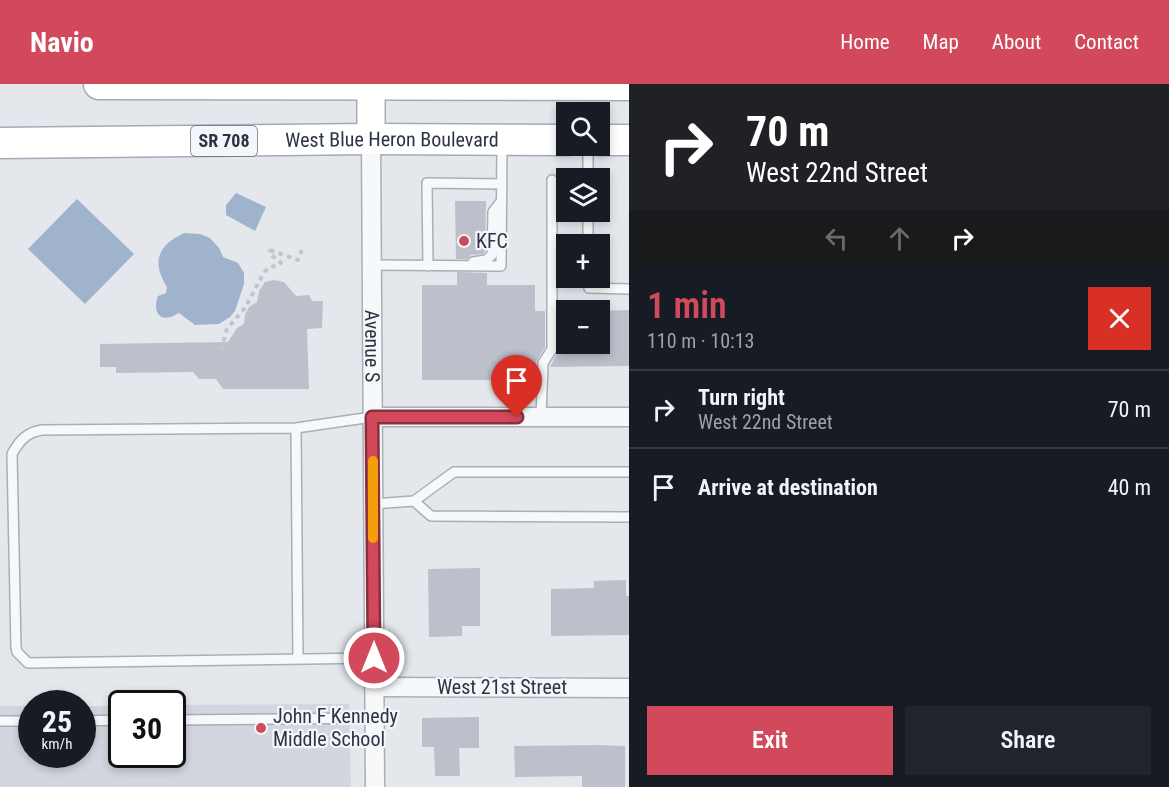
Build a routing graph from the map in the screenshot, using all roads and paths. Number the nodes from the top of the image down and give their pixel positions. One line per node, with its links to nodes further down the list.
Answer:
1 (99, 84): 2 (main road)
2 (371, 84): 3 (main road); 5 (street, Avenue S)
3 (506, 84): 4 (main road)
4 (629, 85)
5 (372, 139): 6 (main road, West Blue Heron Boulevard / SR 708); 10 (main road, West Blue Heron Boulevard / SR 708); 15 (street, Avenue S)
6 (502, 140): 7 (main road, West Blue Heron Boulevard / SR 708); 12 (lane)
7 (556, 140)
8 (610, 140): 9 (main road)
9 (629, 140)
10 (0, 143)
11 (552, 180): 22 (lane)
12 (502, 184): 13 (lane); 16 (lane)
13 (502, 200): 17 (lane); 17 (lane)
14 (303, 247): 20 (path)
15 (372, 265): 16 (lane); 21 (street, Avenue S)
16 (428, 266): 17 (lane)
17 (450, 266)
18 (589, 288): 19 (lane)
19 (629, 289)
20 (221, 350)
21 (372, 417): 22 (street); 24 (lane); 27 (street, Avenue S)
22 (541, 417): 23 (street)
23 (629, 417)
24 (296, 428): 30 (lane); 30 (lane)
25 (629, 472): 26 (lane)
26 (414, 501): 27 (lane); 28 (lane)
27 (373, 504): 29 (street, Avenue S)
28 (629, 517)
29 (374, 658): 30 (lane); 31 (street, Avenue S)
30 (298, 659)
31 (374, 687): 32 (street, West 21st Street); 33 (street, Avenue S)
32 (629, 688)
33 (374, 718): 34 (lane); 37 (street, Avenue S)
34 (186, 720)
35 (0, 721): 36 (lane)
36 (18, 721)
37 (375, 787)

